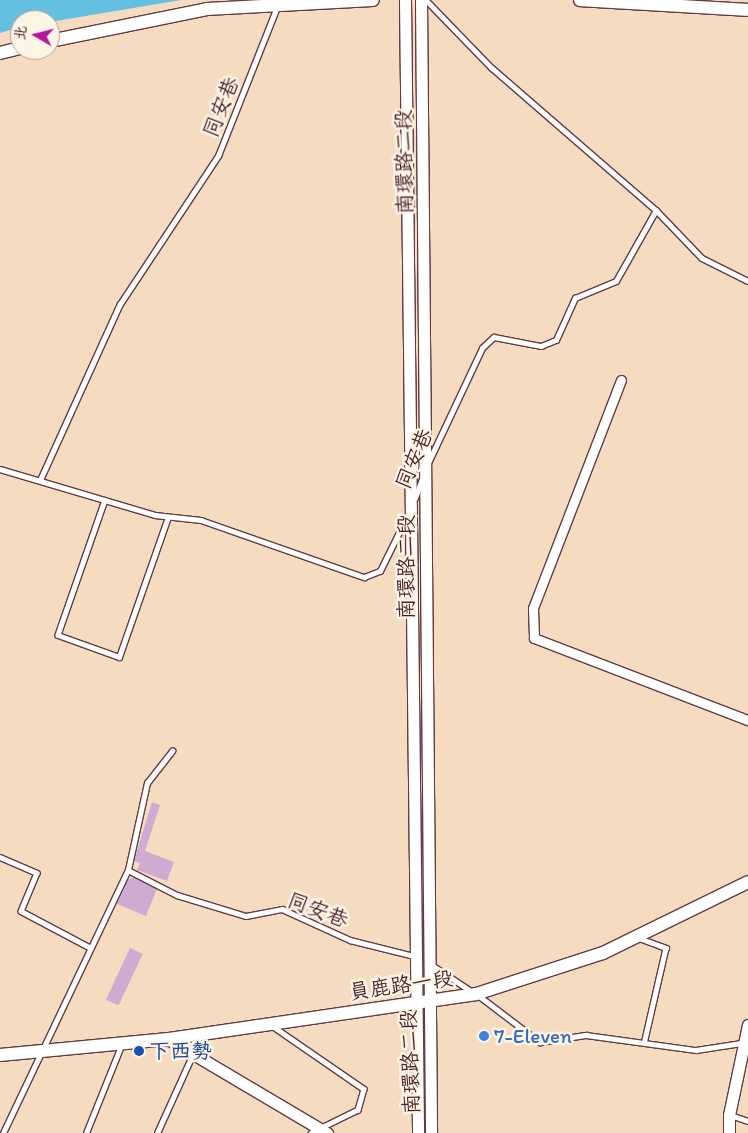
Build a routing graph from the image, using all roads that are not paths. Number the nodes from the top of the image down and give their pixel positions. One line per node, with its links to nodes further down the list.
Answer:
1 (373, 0): 6 (main road)
2 (405, 0): 16 (street, 南環路二段)
3 (421, 0): 12 (street, 南環路二段)
4 (426, 0): 9 (lane)
5 (580, 0): 7 (main road)
6 (278, 4): 8 (main road); 14 (lane, 同安巷)
7 (748, 10)
8 (60, 40)
9 (656, 210): 10 (lane); 12 (lane, 同安巷)
10 (748, 280)
11 (621, 380): 18 (street)
12 (426, 467): 16 (lane, 同安巷); 26 (street, 南環路二段)
13 (0, 469): 14 (lane, 同安巷)
14 (40, 480): 15 (lane, 同安巷)
15 (104, 500): 17 (lane, 同安巷); 17 (lane)
16 (411, 507): 17 (lane, 同安巷); 25 (street, 南環路二段)
17 (168, 517)
18 (748, 720)
19 (172, 751): 21 (lane)
20 (0, 857): 24 (lane)
21 (128, 870): 24 (lane); 25 (lane, 同安巷)
22 (748, 882): 23 (main road, 員鹿路一段)
23 (636, 937): 27 (main road, 員鹿路一段); 32 (lane)
24 (89, 947): 35 (lane)
25 (415, 956): 28 (street, 南環路二段)
26 (428, 963): 27 (lane); 28 (street, 南環路二段)
27 (476, 994): 28 (main road, 員鹿路一段); 32 (lane)
28 (422, 1001): 29 (main road, 員鹿路一段); 44 (street, 南環路二段); 45 (street, 南環路二段)
29 (271, 1025): 31 (main road, 員鹿路一段); 40 (lane)
30 (748, 1025): 33 (street)
31 (168, 1039): 34 (main road, 員鹿路一段); 37 (street)
32 (645, 1040): 33 (lane)
33 (746, 1044): 38 (street)
34 (122, 1045): 35 (main road, 員鹿路一段); 42 (lane)
35 (40, 1051): 36 (main road, 員鹿路一段); 41 (lane)
36 (0, 1055)
37 (192, 1056): 40 (street); 43 (lane)
38 (729, 1115): 39 (lane); 46 (street)
39 (748, 1122)
40 (319, 1131)
41 (3, 1133)
42 (86, 1133)
43 (158, 1133)
44 (418, 1133)
45 (431, 1133)
46 (729, 1133)

